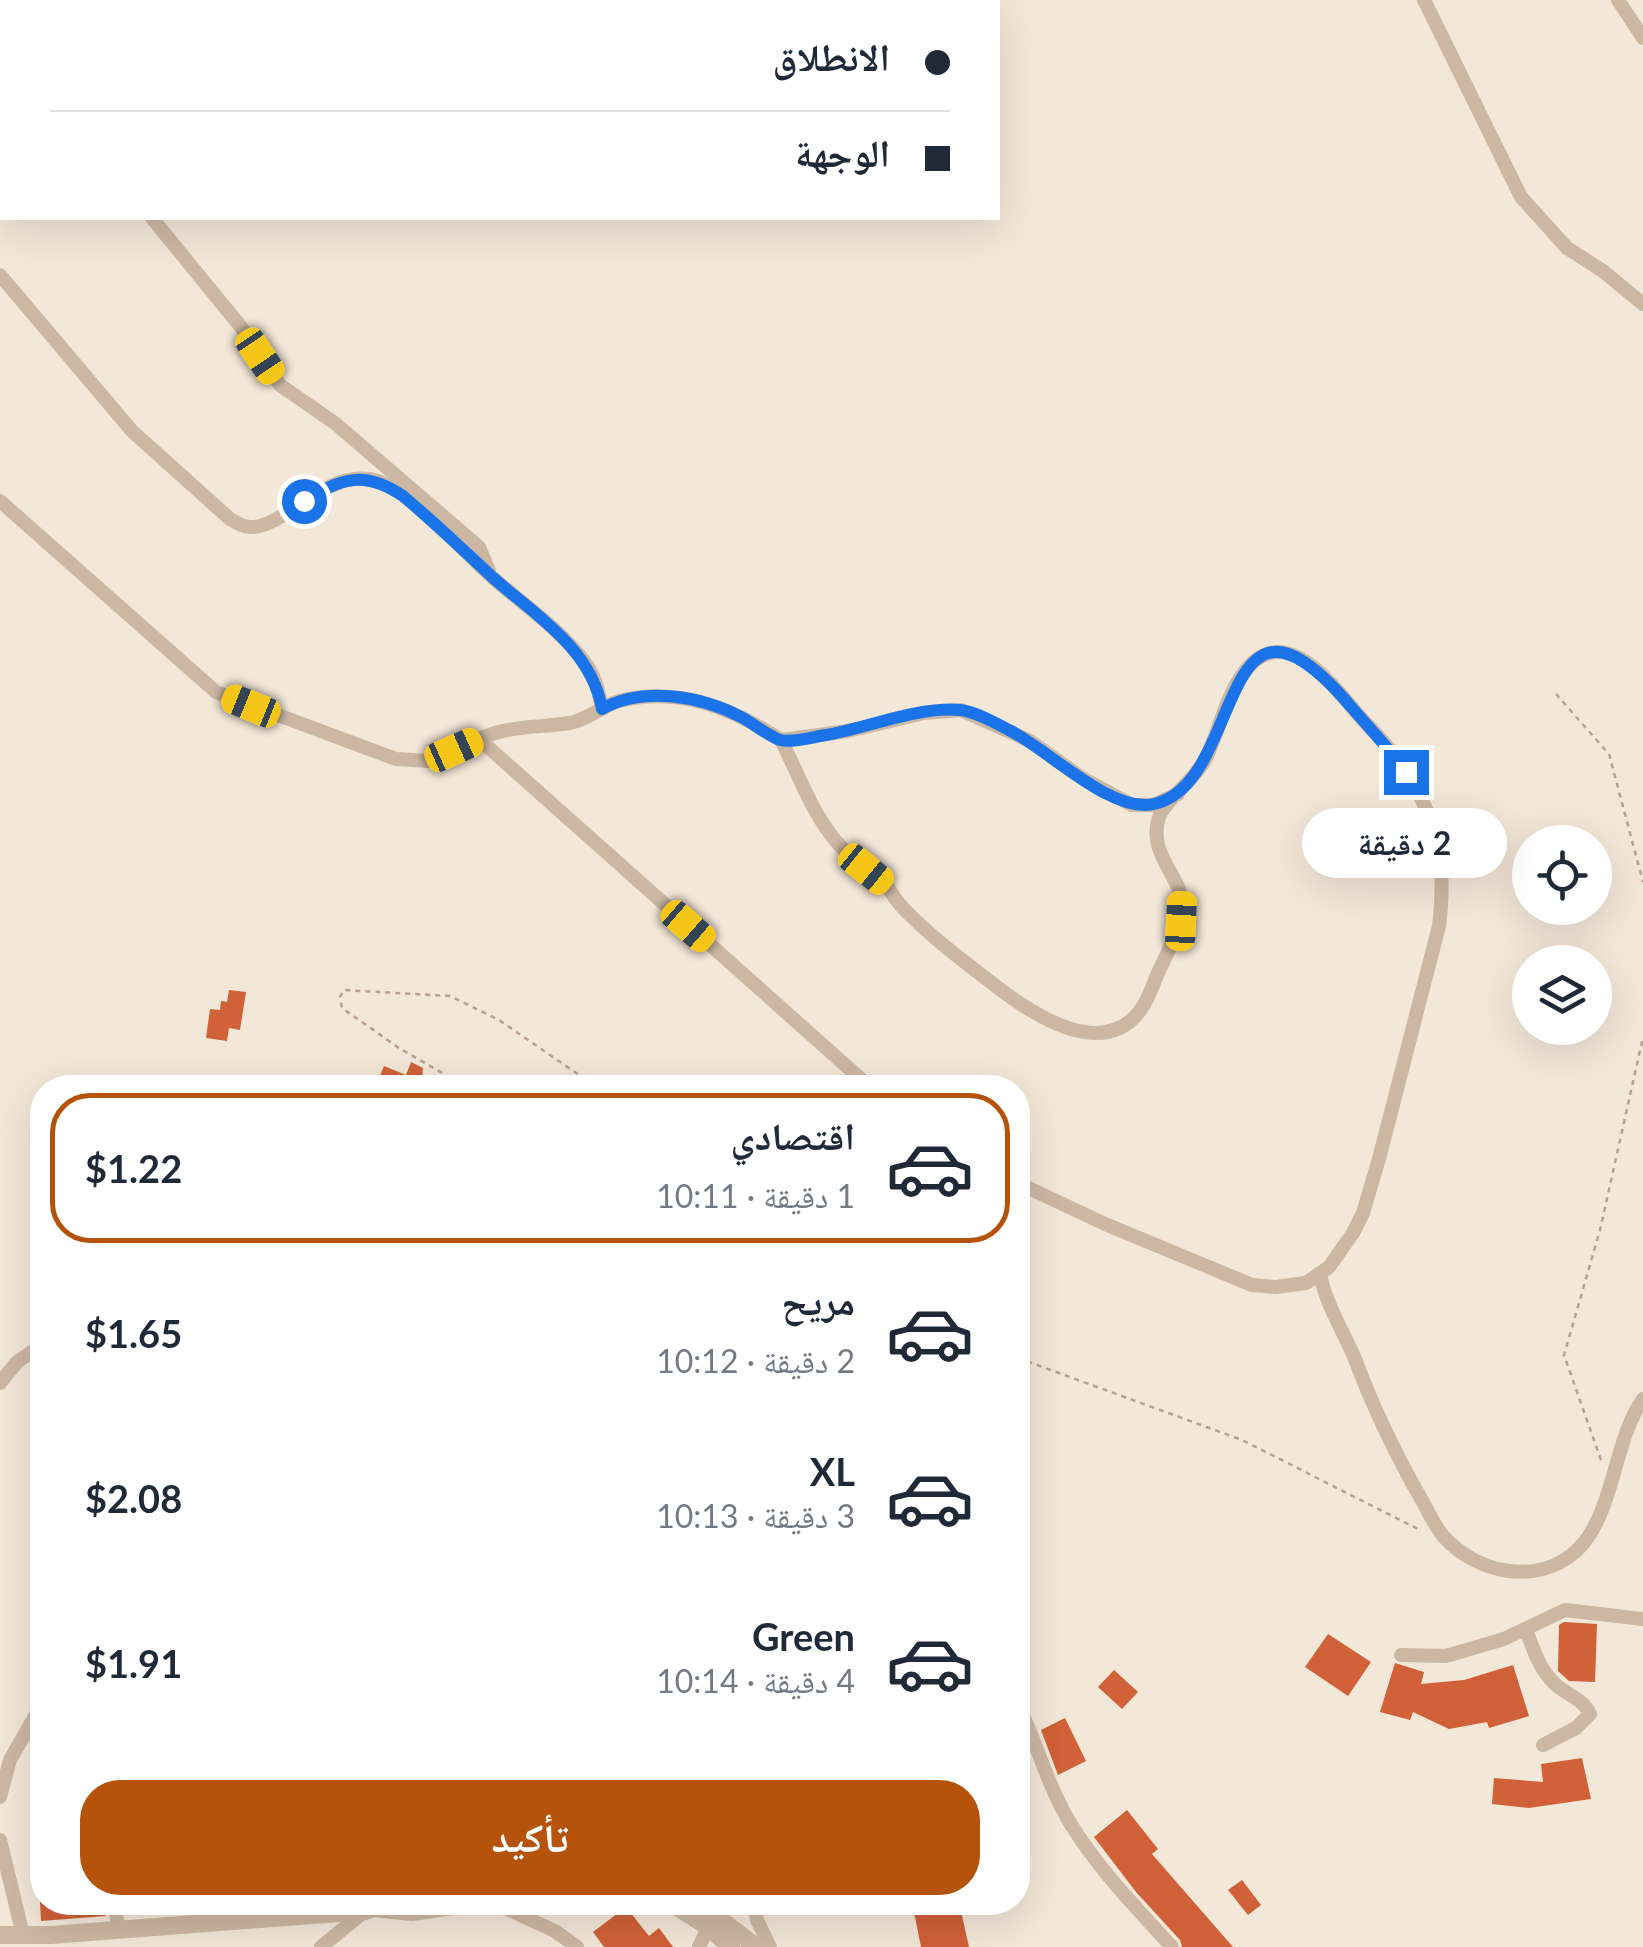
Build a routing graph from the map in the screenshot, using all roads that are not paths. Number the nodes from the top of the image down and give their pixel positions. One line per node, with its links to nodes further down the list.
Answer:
1 (1424, 0): 6 (street)
2 (1618, 0): 3 (street)
3 (1643, 38)
4 (154, 220): 8 (street)
5 (0, 275): 8 (street)
6 (1643, 304)
7 (0, 501): 10 (street)
8 (492, 577): 9 (street)
9 (602, 709): 10 (street); 11 (street)
10 (479, 739): 13 (street)
11 (781, 740): 12 (street); 12 (street)
12 (1178, 794): 15 (street)
13 (856, 1075)
14 (1030, 1189): 15 (street)
15 (1320, 1274): 18 (street)
16 (30, 1353): 17 (street)
17 (0, 1383)
18 (1643, 1399)
19 (1643, 1619): 20 (street)
20 (1526, 1630): 21 (street); 24 (street)
21 (1401, 1655)
22 (30, 1725): 25 (street)
23 (1030, 1735): 45 (street)
24 (1543, 1745)
25 (0, 1797)
26 (0, 1840): 37 (street)
27 (116, 1915): 35 (street)
28 (286, 1915): 35 (street)
29 (365, 1915): 39 (street)
30 (519, 1915): 40 (street)
31 (699, 1915): 34 (street)
32 (707, 1915): 34 (street)
33 (756, 1915): 44 (street)
34 (711, 1920): 41 (street); 42 (street); 43 (street)
35 (118, 1930): 38 (street)
36 (0, 1935): 37 (street)
37 (23, 1935): 38 (street)
38 (46, 1941)
39 (320, 1947)
40 (577, 1947)
41 (699, 1947)
42 (731, 1947)
43 (756, 1947)
44 (770, 1947)
45 (1172, 1947)

